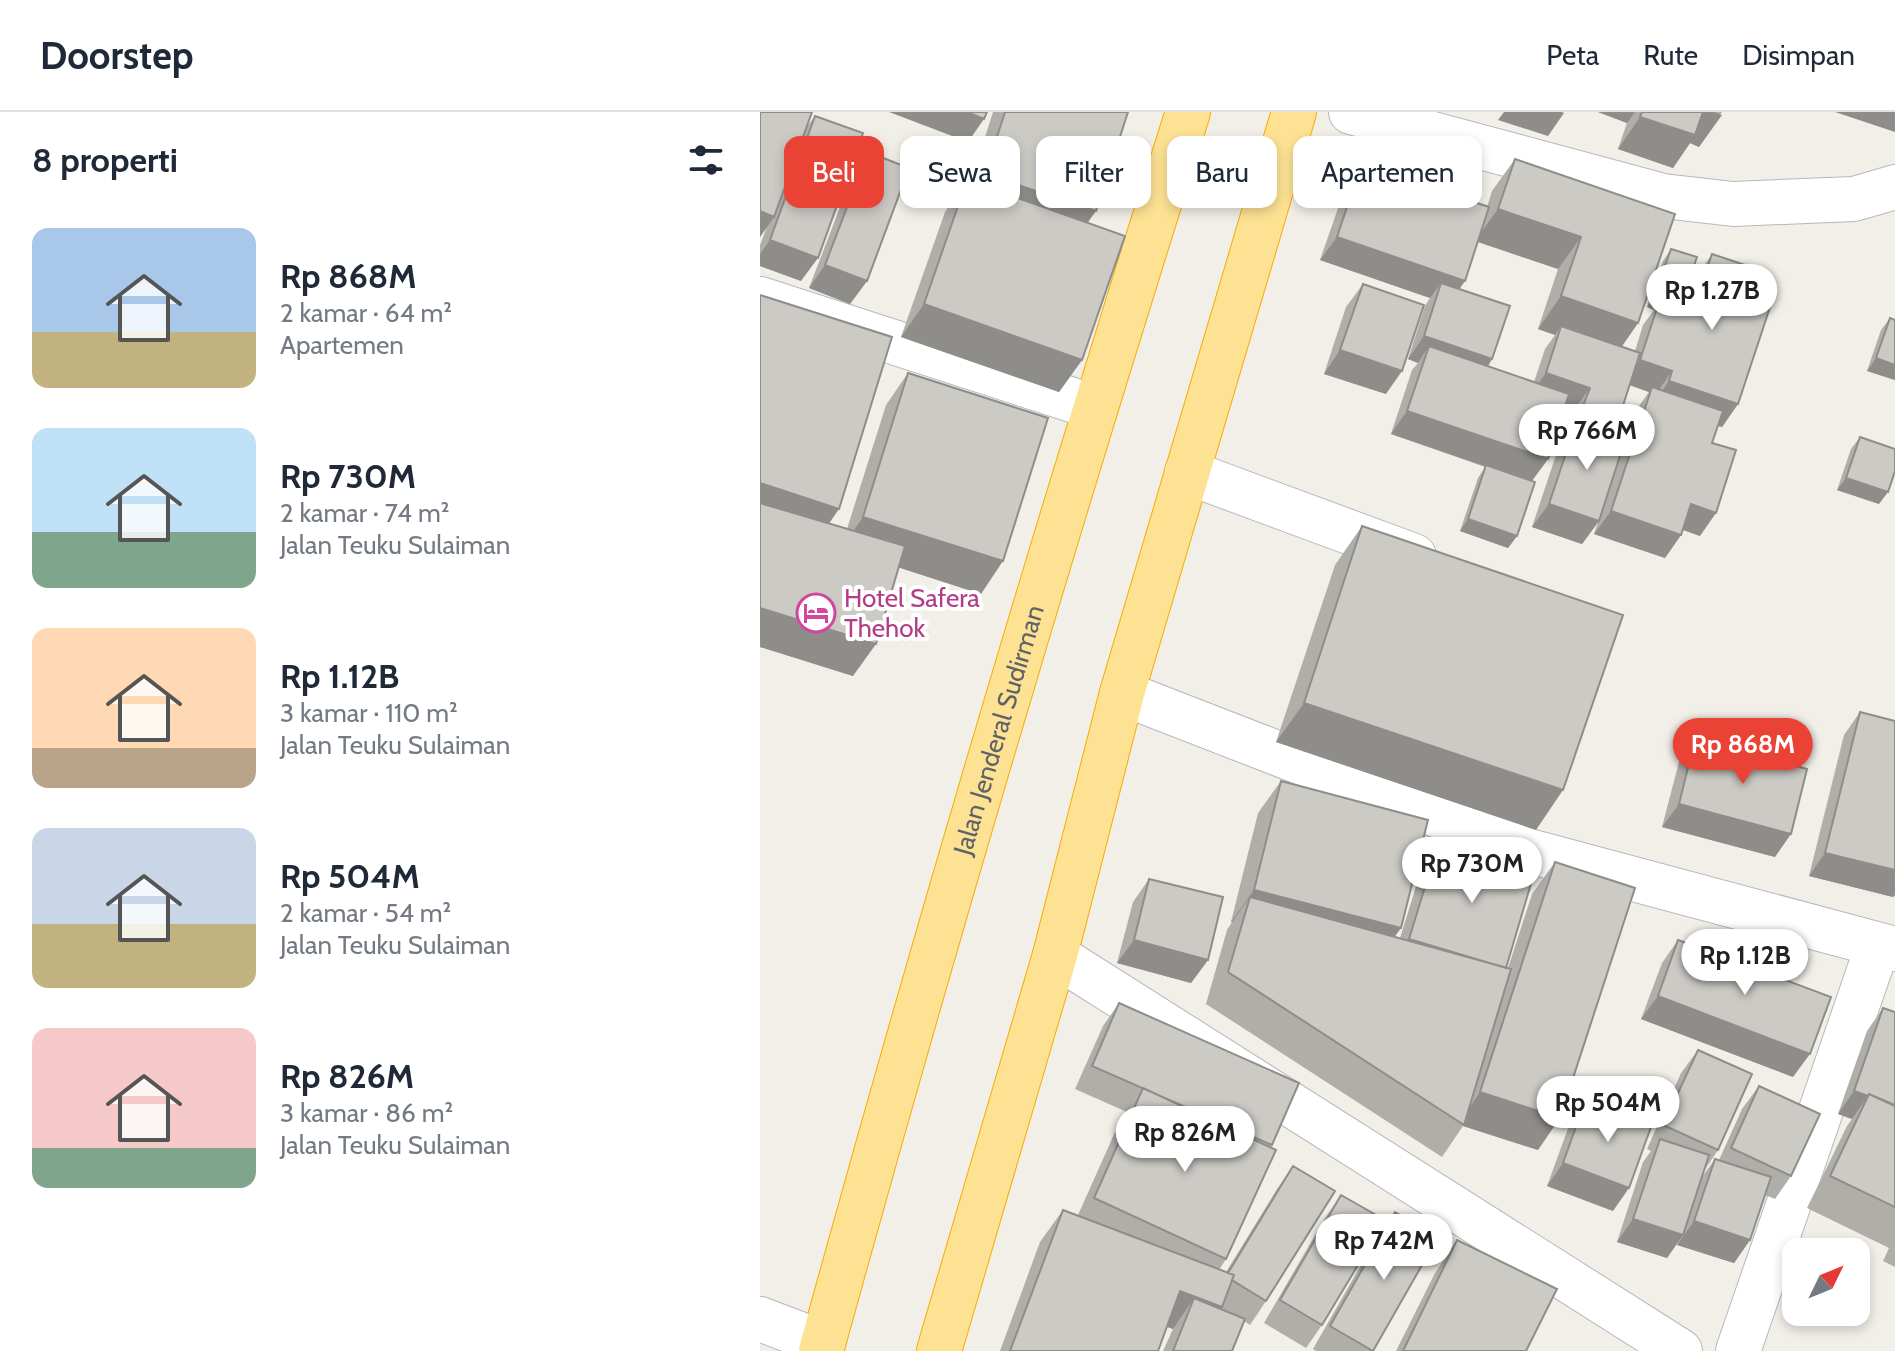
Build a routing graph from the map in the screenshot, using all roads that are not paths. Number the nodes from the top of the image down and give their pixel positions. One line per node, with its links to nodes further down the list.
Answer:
1 (1188, 112): 6 (highway, Jalan Jenderal Sudirman)
2 (1294, 112): 7 (highway)
3 (1351, 112): 4 (street)
4 (1895, 187)
5 (760, 299): 6 (street)
6 (1094, 407): 13 (highway, Jalan Jenderal Sudirman)
7 (1187, 472): 8 (street); 9 (highway)
8 (1449, 570)
9 (1122, 693): 10 (street); 11 (highway)
10 (1886, 947): 16 (street)
11 (1055, 955): 14 (highway); 15 (street)
12 (760, 1319): 13 (street)
13 (822, 1347)
14 (939, 1351)
15 (1680, 1351)
16 (1738, 1351)

